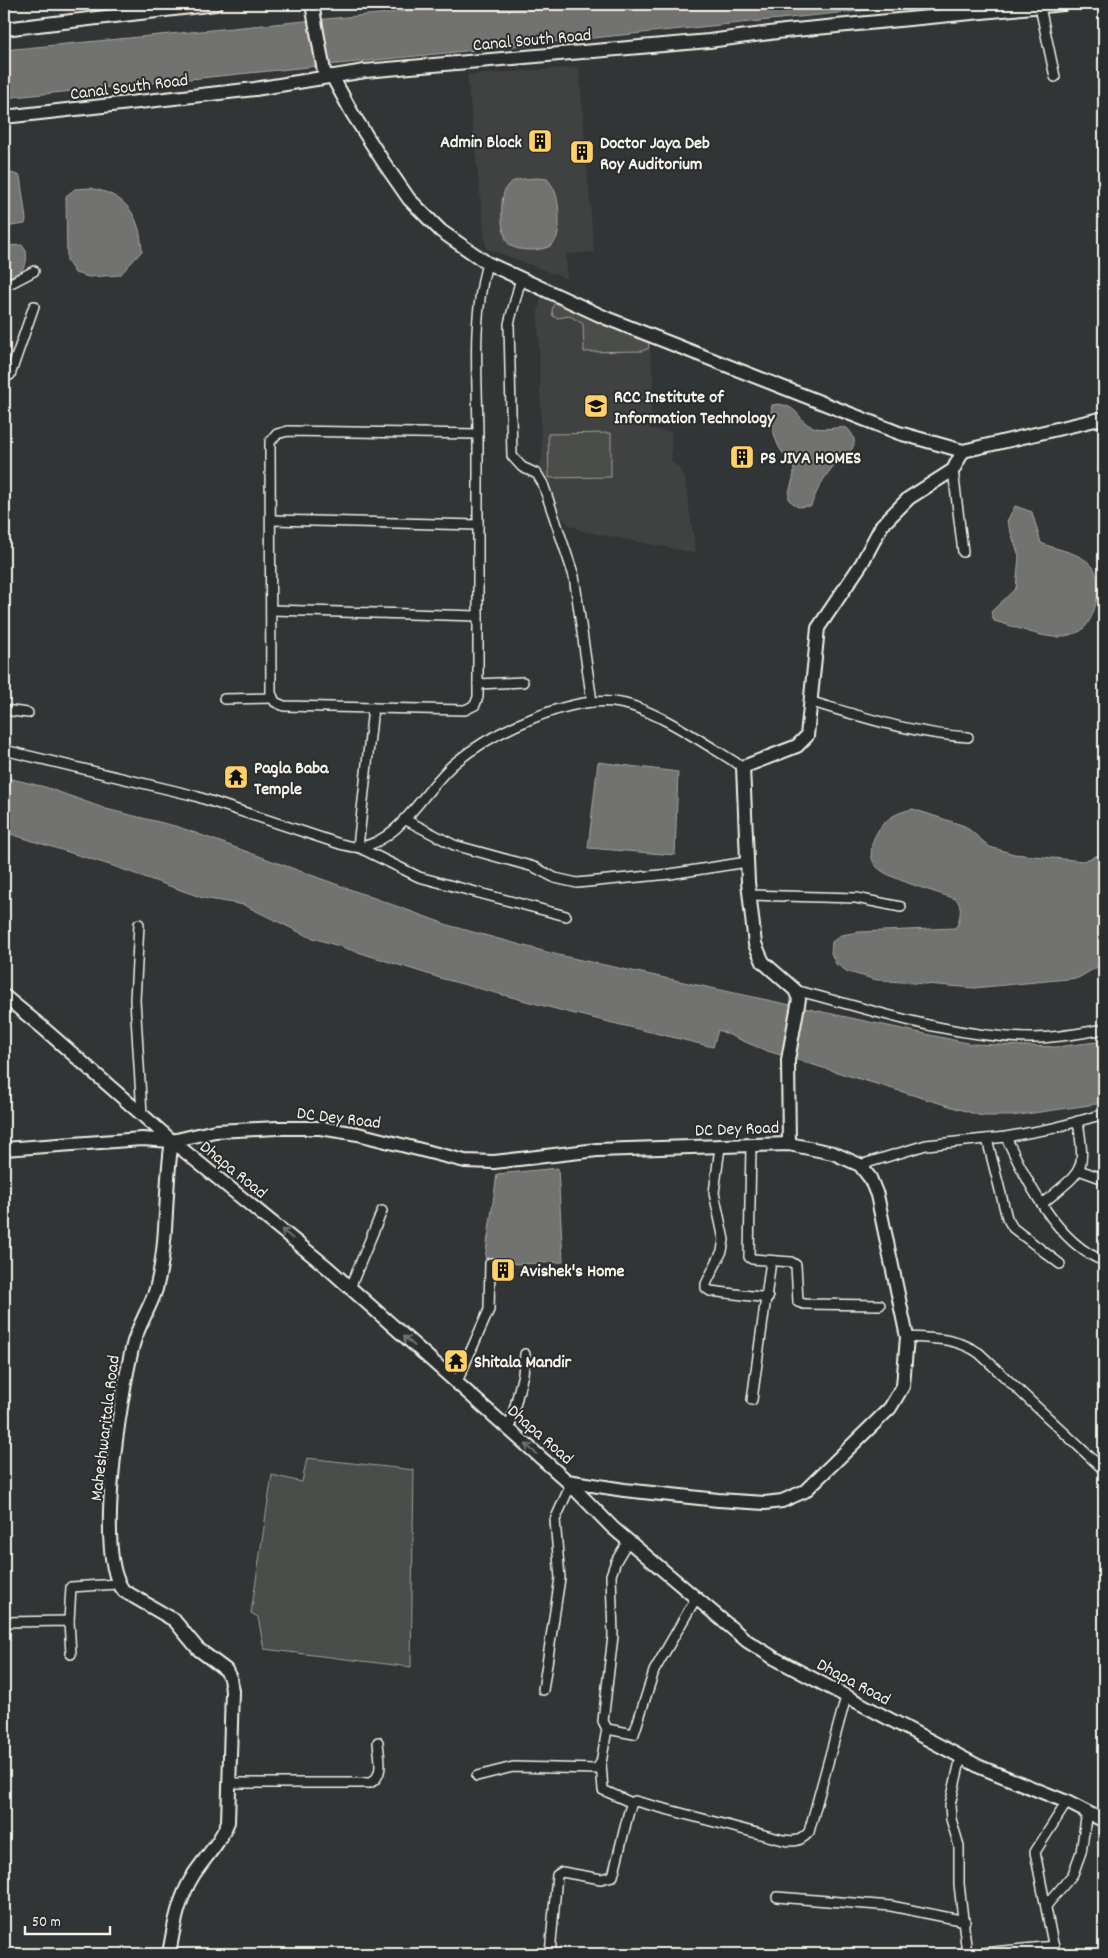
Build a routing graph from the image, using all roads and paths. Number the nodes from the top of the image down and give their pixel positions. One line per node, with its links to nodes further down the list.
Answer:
1 (216, 4): 5 (street)
2 (1064, 4): 4 (street, Canal South Road)
3 (312, 5): 6 (street)
4 (1040, 7): 6 (street, Canal South Road); 7 (street)
5 (4, 28)
6 (327, 74): 8 (street, Canal South Road); 9 (street)
7 (1055, 77)
8 (4, 117)
9 (487, 263): 11 (street); 16 (street)
10 (34, 272): 12 (street)
11 (521, 278): 17 (street); 28 (street)
12 (4, 284)
13 (34, 306): 14 (street)
14 (10, 375)
15 (1104, 418): 17 (street)
16 (478, 434): 19 (street); 20 (street)
17 (963, 452): 18 (street)
18 (953, 470): 21 (street); 29 (street)
19 (272, 520): 20 (street); 22 (street)
20 (478, 525): 23 (street)
21 (963, 552)
22 (272, 610): 23 (street); 26 (street)
23 (478, 616): 25 (street)
24 (523, 682): 25 (street)
25 (478, 684): 30 (street)
26 (272, 698): 27 (street); 30 (street)
27 (224, 700)
28 (592, 702): 35 (street); 36 (street)
29 (812, 702): 33 (street); 35 (street)
30 (373, 708): 37 (street)
31 (4, 710): 32 (street)
32 (28, 713)
33 (968, 737)
34 (4, 750): 37 (street)
35 (743, 767): 38 (street)
36 (404, 819): 37 (street); 38 (street)
37 (358, 847): 41 (street)
38 (747, 862): 39 (street)
39 (749, 896): 40 (street); 43 (street)
40 (901, 908)
41 (566, 916)
42 (139, 924): 46 (street)
43 (797, 994): 45 (street); 52 (street)
44 (4, 996): 46 (street, Dhapa Road)
45 (1104, 1029)
46 (142, 1114): 51 (street, Dhapa Road)
47 (1104, 1114): 48 (street)
48 (1078, 1121): 49 (street); 57 (street)
49 (1006, 1137): 50 (street); 59 (street)
50 (988, 1139): 56 (street); 64 (street)
51 (172, 1141): 54 (street, DC Dey Road); 55 (street, DC Dey Road); 65 (street, Dhapa Road, one-way to 51); 76 (street, Maheshwaritala Road)
52 (789, 1144): 53 (street, DC Dey Road); 56 (street, DC Dey Road)
53 (751, 1146): 54 (street, DC Dey Road); 61 (street)
54 (720, 1147): 66 (street)
55 (4, 1149)
56 (860, 1165): 68 (street)
57 (1079, 1170): 58 (street); 59 (street)
58 (1104, 1179)
59 (1042, 1204): 62 (street)
60 (382, 1211): 65 (street)
61 (771, 1261): 66 (street); 67 (street)
62 (1104, 1261)
63 (490, 1263): 70 (street)
64 (1060, 1264)
65 (350, 1288): 70 (street, Dhapa Road, one-way to 65)
66 (768, 1298): 71 (street)
67 (880, 1305)
68 (907, 1337): 73 (street); 74 (street)
69 (525, 1354): 72 (street)
70 (456, 1384): 72 (street, Dhapa Road)
71 (752, 1400)
72 (510, 1430): 74 (street, Dhapa Road, one-way to 72)
73 (1104, 1470)
74 (569, 1482): 75 (street, Dhapa Road); 81 (street)
75 (628, 1541): 77 (street, Dhapa Road); 83 (street)
76 (118, 1584): 78 (street); 88 (street)
77 (696, 1598): 82 (street, Dhapa Road); 83 (street)
78 (69, 1621): 79 (street); 80 (street)
79 (4, 1622)
80 (71, 1654)
81 (543, 1690)
82 (846, 1697): 85 (street, Dhapa Road); 90 (street)
83 (607, 1729): 86 (street)
84 (378, 1742): 88 (street)
85 (961, 1757): 89 (street, Dhapa Road); 95 (street)
86 (601, 1763): 87 (street); 90 (street)
87 (477, 1776)
88 (230, 1783): 98 (street)
89 (1067, 1802): 91 (street, Dhapa Road); 94 (street)
90 (632, 1803): 99 (street)
91 (1087, 1812): 92 (street, Dhapa Road); 94 (street)
92 (1104, 1821)
93 (777, 1897): 95 (street)
94 (1046, 1906): 96 (street)
95 (965, 1921): 100 (street)
96 (1054, 1950): 97 (street)
97 (1011, 1952): 101 (street)
98 (169, 1954)
99 (550, 1954)
100 (967, 1954)
101 (972, 1954)

